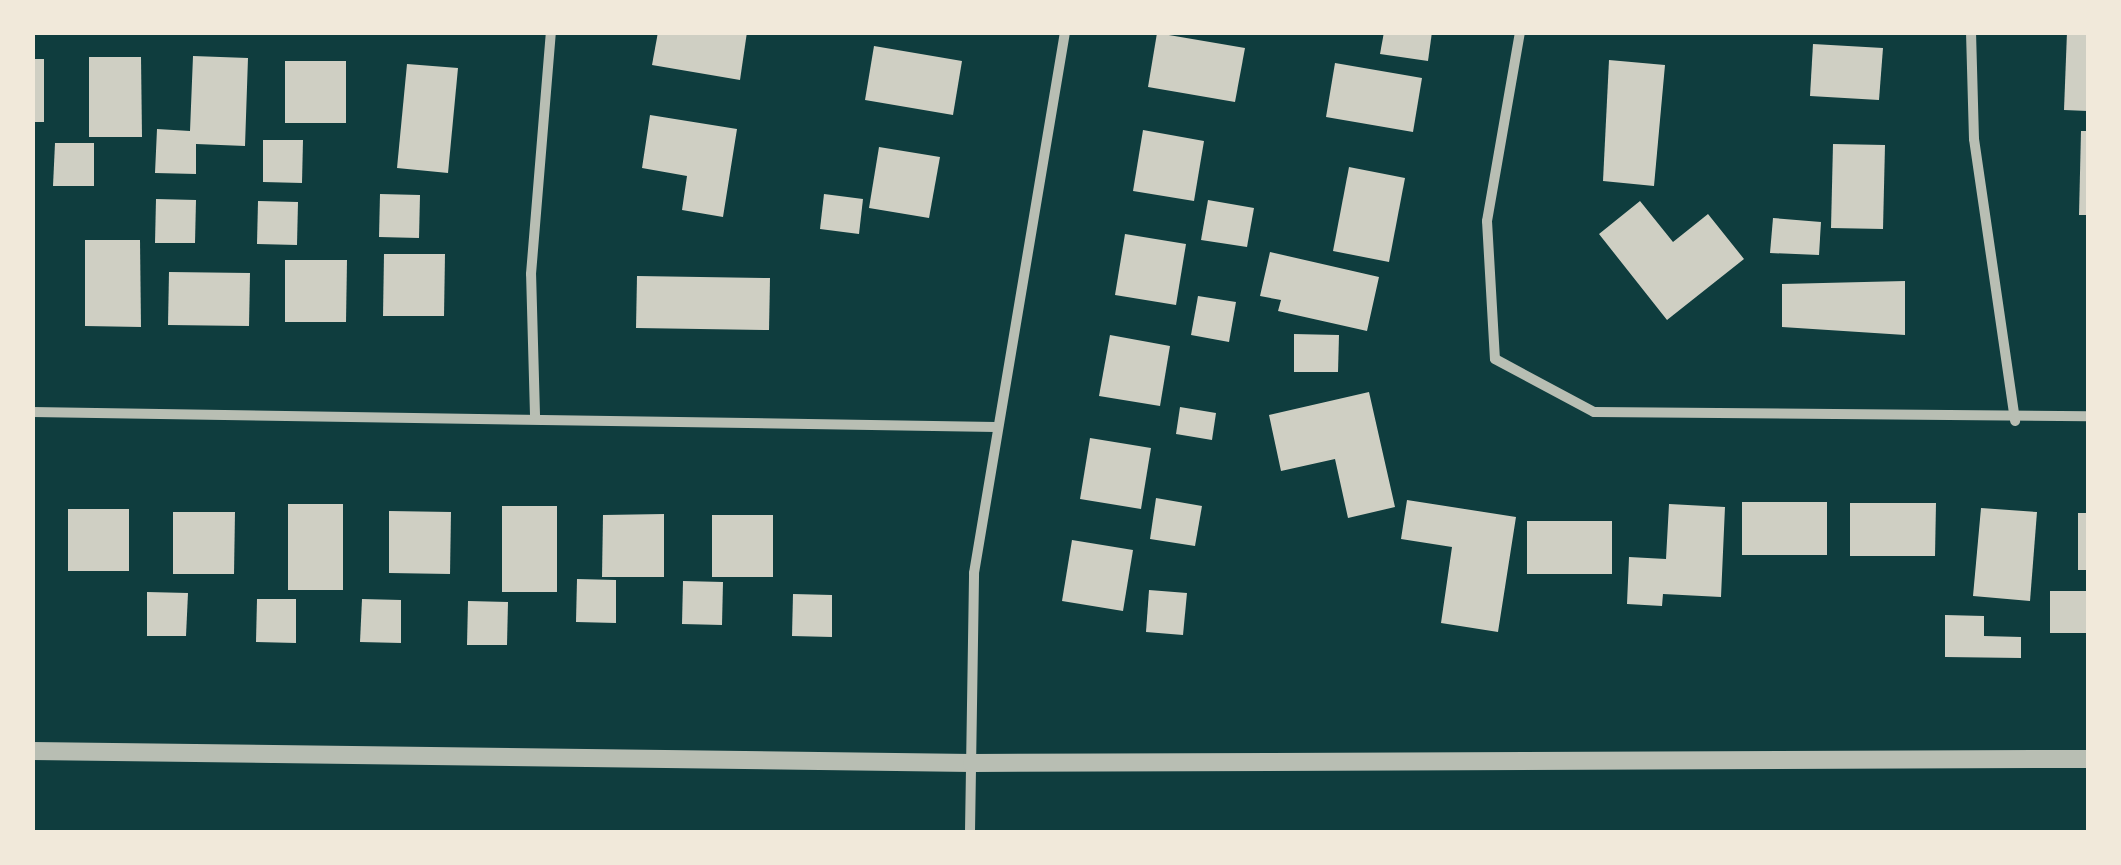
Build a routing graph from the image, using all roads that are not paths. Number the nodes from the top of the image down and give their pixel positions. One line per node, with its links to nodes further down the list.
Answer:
1 (551, 32): 6 (street)
2 (1065, 32): 9 (street)
3 (1520, 32): 8 (street)
4 (1970, 32): 8 (street)
5 (32, 412): 6 (street)
6 (536, 415): 9 (street)
7 (2088, 416): 8 (street)
8 (2015, 421)
9 (996, 427): 12 (street)
10 (32, 751): 12 (street)
11 (2088, 758): 12 (street)
12 (972, 763): 13 (street)
13 (970, 832)

